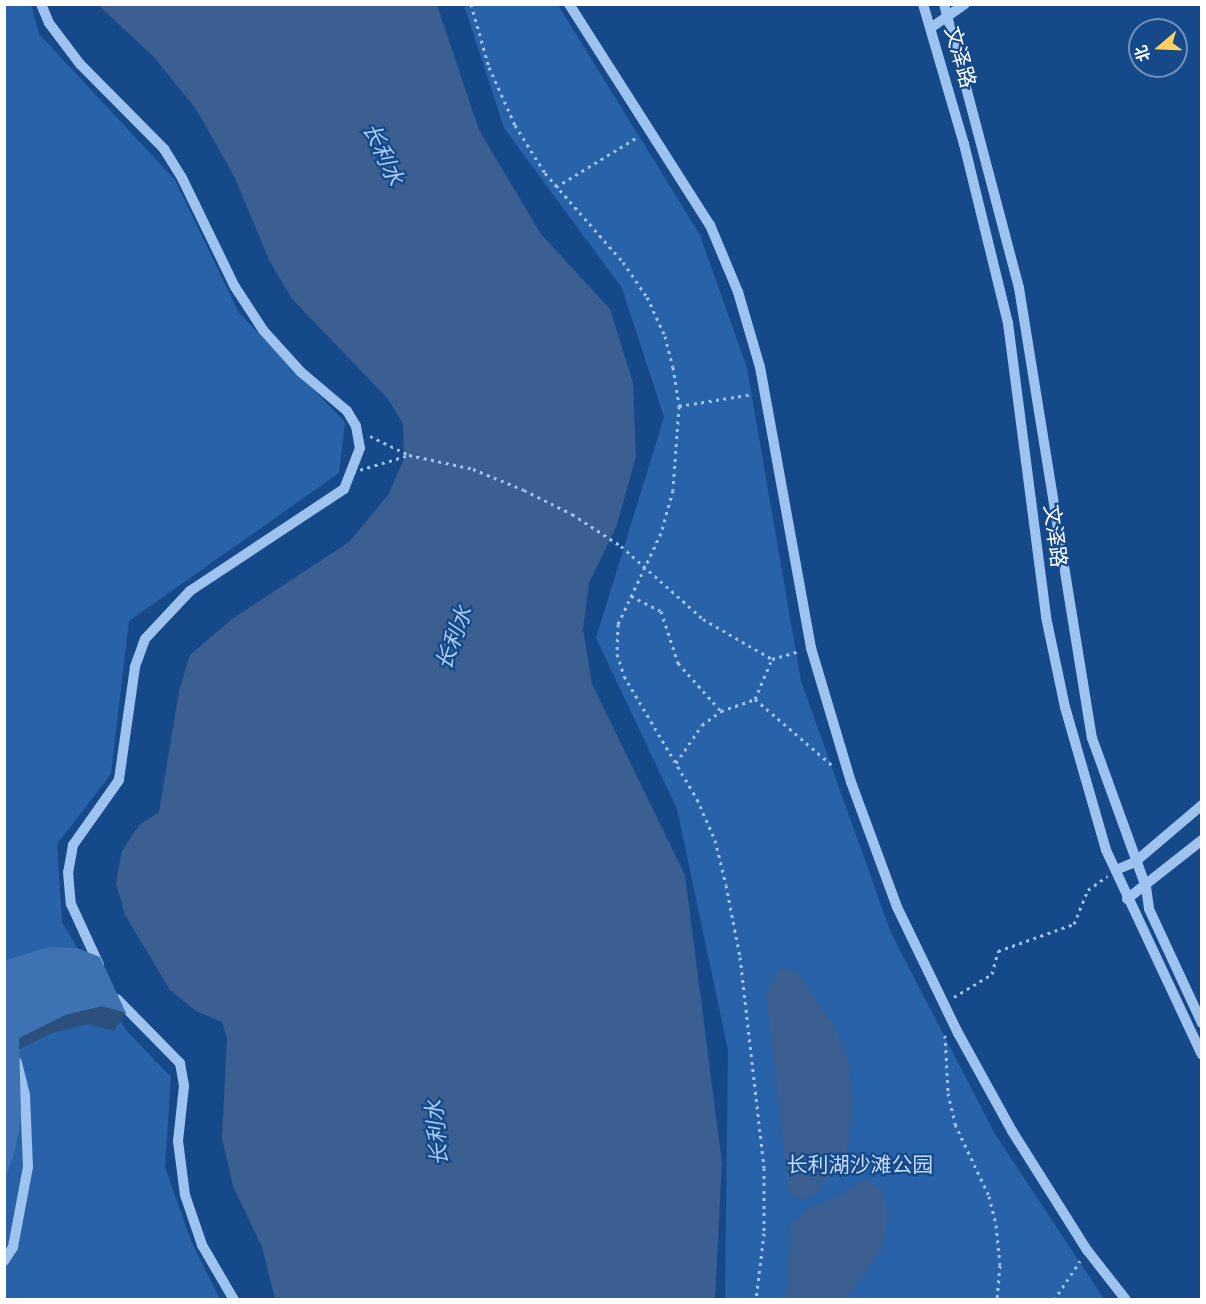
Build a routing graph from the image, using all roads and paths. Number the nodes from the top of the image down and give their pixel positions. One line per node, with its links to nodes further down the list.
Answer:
1 (41, 4): 13 (street)
2 (471, 4): 10 (path)
3 (569, 4): 9 (street)
4 (944, 4): 7 (street, 文泽路)
5 (965, 4): 7 (street)
6 (924, 5): 8 (street, 文泽路)
7 (949, 17): 8 (street); 25 (street, 文泽路)
8 (932, 27): 26 (street, 文泽路)
9 (651, 129): 10 (path); 11 (street)
10 (556, 188): 12 (path)
11 (764, 392): 12 (path); 17 (street)
12 (679, 406): 16 (path)
13 (356, 426): 14 (path); 15 (street)
14 (409, 455): 15 (path, bridge); 18 (path, bridge)
15 (353, 472): 29 (street)
16 (631, 596): 20 (path); 21 (path)
17 (811, 648): 18 (path); 31 (street)
18 (772, 659): 19 (path)
19 (754, 699): 20 (path); 22 (path)
20 (721, 711): 21 (path)
21 (676, 763): 38 (path)
22 (835, 768)
23 (1202, 805): 25 (street)
24 (1202, 840): 27 (street)
25 (1135, 862): 26 (street); 27 (street, 文泽路)
26 (1116, 870): 28 (street, 文泽路); 31 (path)
27 (1146, 887): 28 (street); 32 (street, 文泽路)
28 (1127, 898): 34 (street, 文泽路)
29 (104, 974)
30 (109, 984): 37 (street)
31 (943, 1002): 35 (street); 39 (path)
32 (1202, 1023)
33 (13, 1046): 36 (street)
34 (1202, 1055)
35 (1087, 1250): 40 (path); 41 (street)
36 (4, 1261)
37 (234, 1299)
38 (756, 1299)
39 (997, 1299)
40 (1054, 1299)
41 (1126, 1299)

